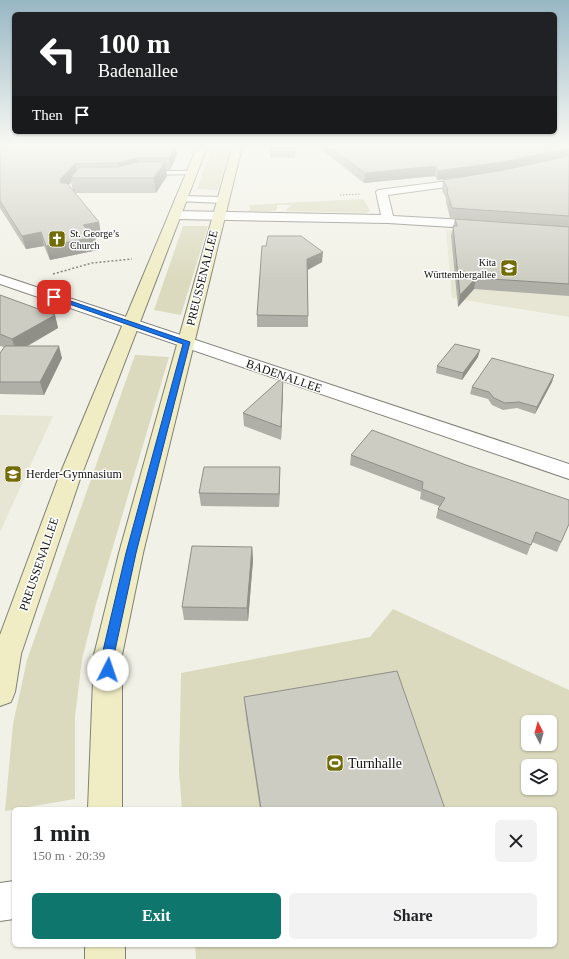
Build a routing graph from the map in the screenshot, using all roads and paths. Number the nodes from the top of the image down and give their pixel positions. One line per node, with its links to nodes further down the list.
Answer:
1 (184, 192): 4 (street, PREUSSENALLEE)
2 (224, 192): 5 (street, PREUSSENALLEE)
3 (384, 192): 8 (street)
4 (181, 199): 5 (street); 6 (street, PREUSSENALLEE)
5 (222, 200): 7 (street, PREUSSENALLEE)
6 (175, 215): 7 (street, PREUSSENALLEE); 13 (street, PREUSSENALLEE)
7 (218, 216): 8 (street); 14 (street, PREUSSENALLEE)
8 (388, 219): 9 (street)
9 (499, 226)
10 (138, 260): 11 (path)
11 (49, 275)
12 (0, 279): 13 (street, BADENALLEE)
13 (130, 324): 14 (street, BADENALLEE); 16 (street, PREUSSENALLEE)
14 (187, 342): 15 (street, BADENALLEE); 17 (street, PREUSSENALLEE)
15 (569, 472)
16 (0, 692)
17 (105, 807)
18 (12, 900): 19 (street)
19 (0, 902)
20 (105, 947): 21 (street)
21 (105, 959)

